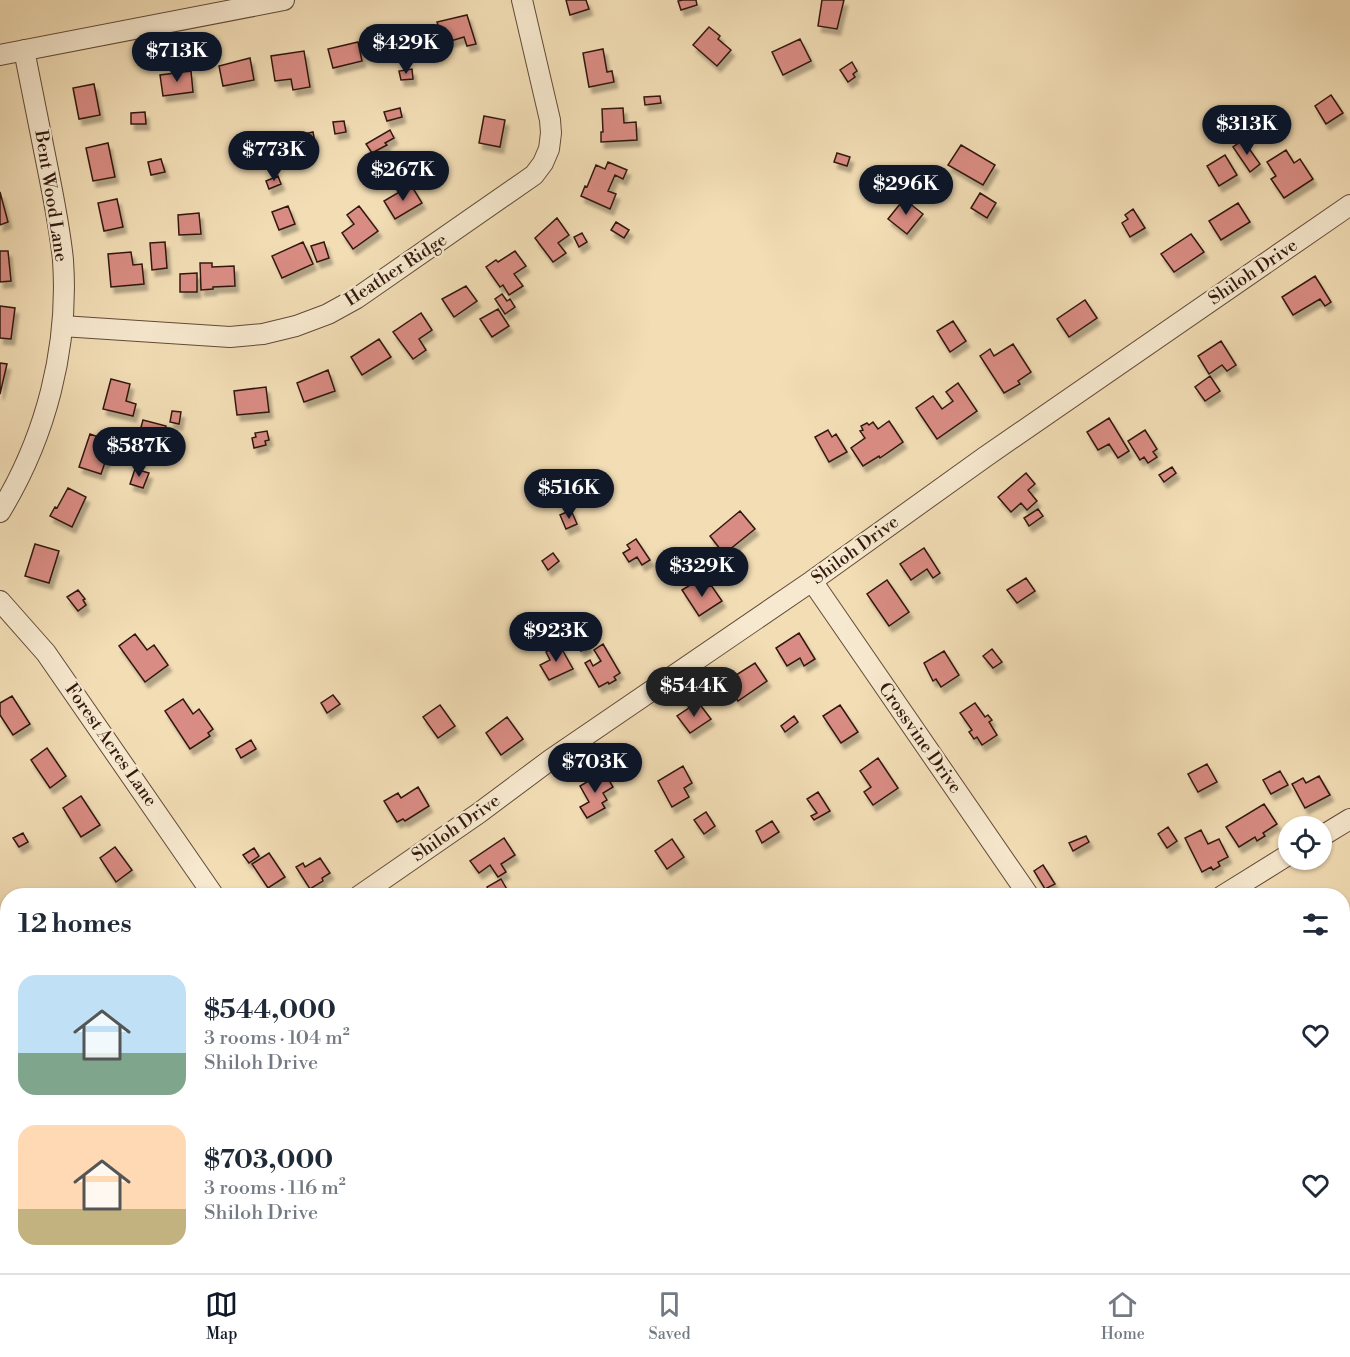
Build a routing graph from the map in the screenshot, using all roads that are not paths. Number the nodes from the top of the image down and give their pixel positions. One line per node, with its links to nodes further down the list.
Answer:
1 (284, 0): 3 (street)
2 (522, 0): 6 (street, Heather Ridge)
3 (24, 50): 4 (street); 6 (street, Bent Wood Lane)
4 (0, 55)
5 (1350, 205): 8 (street, Shiloh Drive)
6 (62, 327): 7 (street, Bent Wood Lane)
7 (0, 512)
8 (812, 581): 14 (street, Shiloh Drive); 15 (street, Crossvine Drive)
9 (0, 601): 13 (street, Forest Acres Lane)
10 (1350, 819): 11 (street)
11 (1332, 830)
12 (1278, 861): 16 (street)
13 (208, 888)
14 (370, 888)
15 (1023, 888)
16 (1235, 888)

